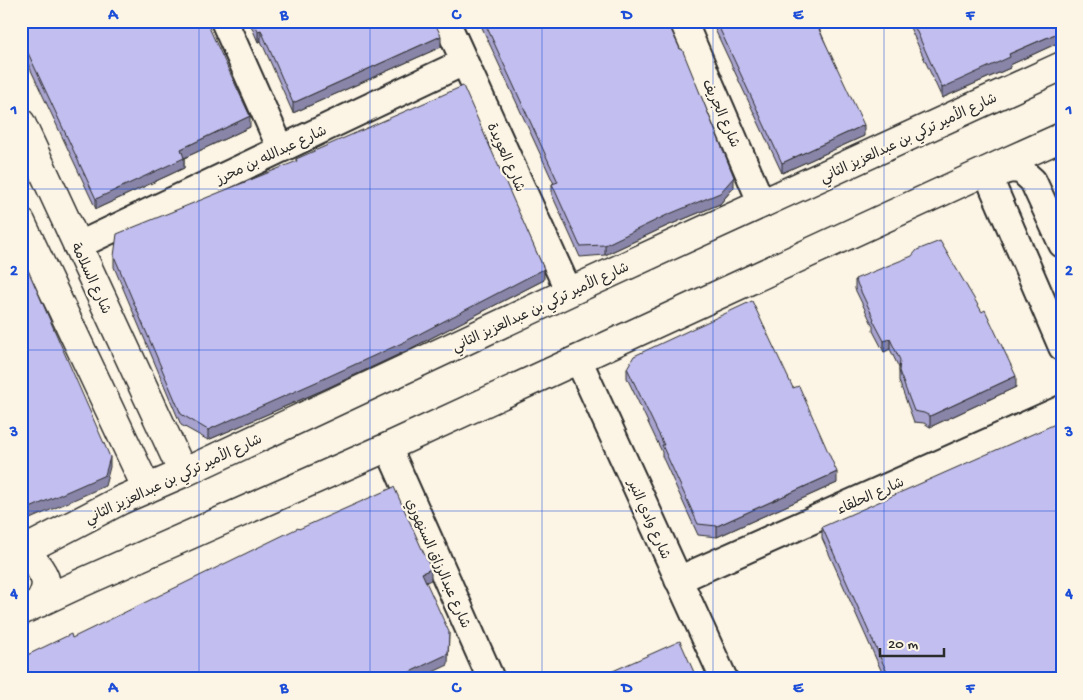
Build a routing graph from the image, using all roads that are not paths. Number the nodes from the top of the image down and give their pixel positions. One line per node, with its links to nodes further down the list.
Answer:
1 (224, 21): 8 (street)
2 (446, 21): 4 (street, شارع العويدة)
3 (682, 21): 9 (street, شارع الجريف)
4 (464, 62): 8 (street, شارع عبدالله بن محرز); 14 (street, شارع العويدة)
5 (1062, 66): 9 (street, شارع الأمير تركي بن عبدالعزيز الثاني)
6 (21, 123): 12 (street, شارع السلامة)
7 (1062, 137): 16 (street)
8 (281, 149): 12 (street, شارع عبدالله بن محرز)
9 (762, 204): 14 (street, شارع الأمير تركي بن عبدالعزيز الثاني)
10 (21, 222): 13 (street)
11 (1062, 244): 15 (street)
12 (78, 246): 13 (street); 18 (street, شارع السلامة)
13 (40, 261): 20 (street)
14 (569, 292): 21 (street, شارع الأمير تركي بن عبدالعزيز الثاني)
15 (1062, 347)
16 (578, 360): 19 (street); 25 (street, شارع وادي النير)
17 (1062, 409): 25 (street, شارع الحلقاء)
18 (164, 432): 20 (street); 21 (street, شارع السلامة)
19 (388, 447): 26 (street); 27 (street, شارع عبدالرزاق السنهوري)
20 (132, 454): 22 (street)
21 (182, 474): 22 (street, شارع الأمير تركي بن عبدالعزيز الثاني)
22 (147, 489): 23 (street, شارع الأمير تركي بن عبدالعزيز الثاني)
23 (21, 552)
24 (21, 558): 26 (street)
25 (678, 580): 28 (street, شارع وادي النير)
26 (30, 607)
27 (484, 676)
28 (724, 679)

